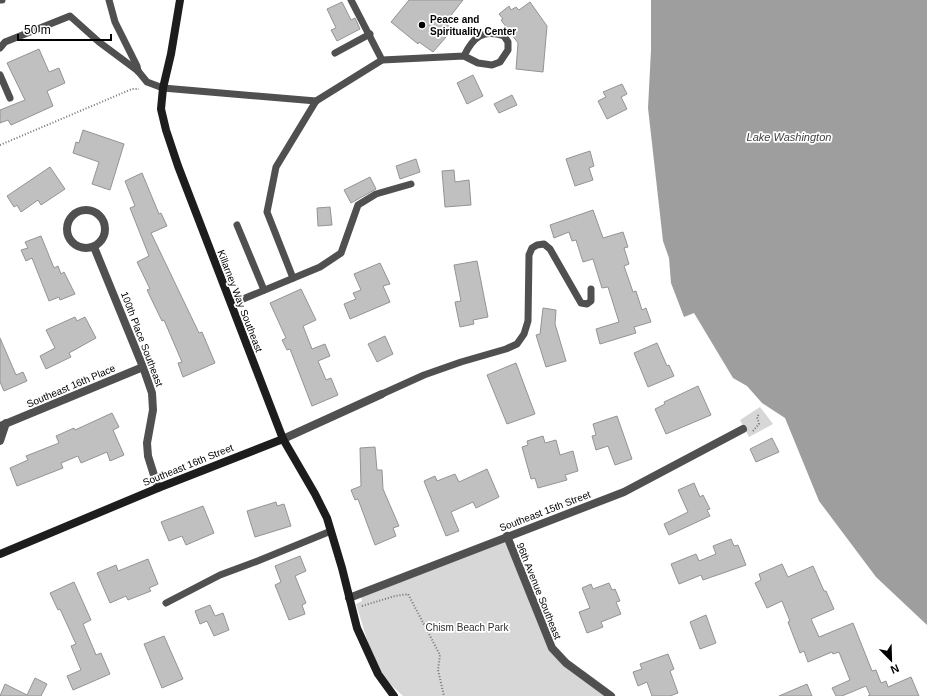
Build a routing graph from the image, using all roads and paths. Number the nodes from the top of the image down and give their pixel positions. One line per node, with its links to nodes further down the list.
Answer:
1 (109, 0): 9 (lane)
2 (180, 0): 11 (street, Killarney Way Southeast)
3 (351, 0): 4 (lane)
4 (370, 34): 6 (lane); 8 (lane)
5 (0, 48): 9 (lane)
6 (335, 53)
7 (464, 56): 7 (lane); 8 (lane)
8 (382, 60): 14 (lane)
9 (138, 71): 11 (lane)
10 (0, 75): 13 (lane)
11 (163, 88): 14 (lane); 22 (street, Killarney Way Southeast)
12 (140, 89): 15 (path)
13 (10, 98)
14 (316, 101): 19 (lane)
15 (0, 145)
16 (411, 184): 19 (lane)
17 (237, 225): 21 (lane)
18 (94, 247): 18 (street); 23 (street, 100th Place Southeast)
19 (293, 278): 21 (lane)
20 (591, 289): 24 (lane)
21 (264, 290): 22 (lane)
22 (231, 304): 27 (street, Killarney Way Southeast)
23 (143, 367): 25 (street, Southeast 16th Place); 29 (street, 100th Place Southeast)
24 (382, 394): 27 (street, Southeast 16th Street)
25 (3, 425): 28 (street, Southeast 16th Place)
26 (743, 429): 31 (street, Southeast 15th Street)
27 (283, 439): 29 (street, Southeast 16th Street); 30 (street, Killarney Way Southeast)
28 (0, 441)
29 (158, 488): 32 (street, Southeast 16th Street)
30 (331, 531): 33 (street, Killarney Way Southeast); 34 (lane)
31 (507, 536): 33 (street, Southeast 15th Street); 38 (street, 96th Avenue Southeast)
32 (0, 554)
33 (349, 598): 35 (street, Killarney Way Southeast)
34 (166, 603)
35 (352, 609): 36 (street, Killarney Way Southeast); 37 (path)
36 (394, 696)
37 (444, 696)
38 (611, 696)

